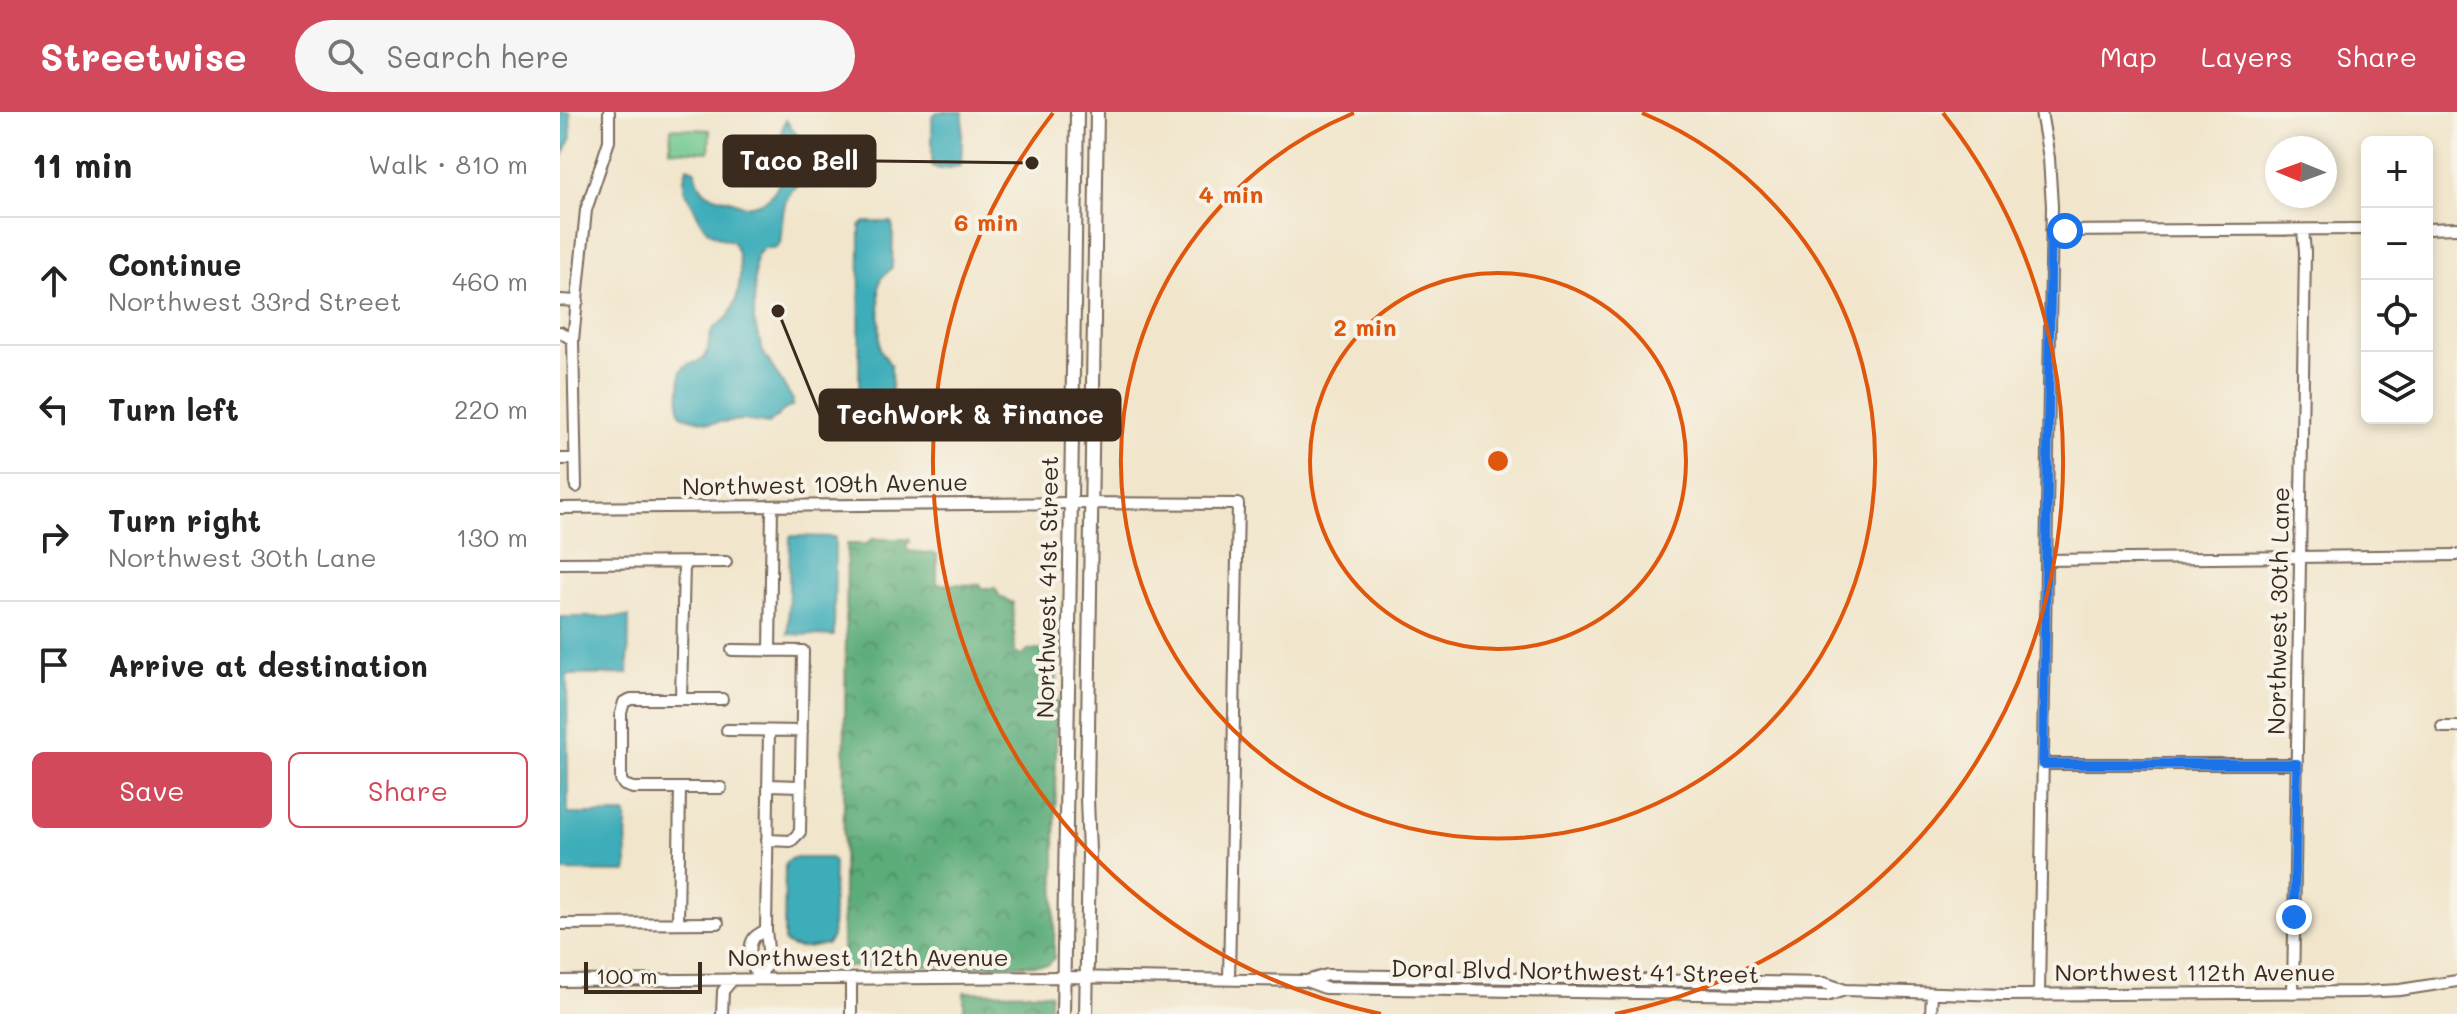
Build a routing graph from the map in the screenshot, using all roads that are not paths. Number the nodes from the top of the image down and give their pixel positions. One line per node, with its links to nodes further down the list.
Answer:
1 (609, 112): 11 (street)
2 (1077, 112): 17 (main road, Northwest 41st Street)
3 (1097, 112): 18 (main road, Northwest 41st Street)
4 (2041, 112): 9 (street)
5 (2457, 228): 7 (street)
6 (2361, 229): 8 (street)
7 (2433, 229)
8 (2303, 230): 9 (street); 22 (street, Northwest 30th Lane)
9 (2051, 231): 23 (street)
10 (560, 300): 11 (street)
11 (578, 301): 13 (street)
12 (560, 332): 13 (street)
13 (573, 340): 15 (street)
14 (560, 459): 15 (street)
15 (575, 459): 16 (street)
16 (576, 487)
17 (1071, 503): 18 (street, Northwest 109th Avenue); 19 (street, Northwest 109th Avenue); 49 (main road, Northwest 41st Street)
18 (1091, 503): 50 (main road, Northwest 41st Street); 54 (street, Northwest 109th Avenue)
19 (772, 506): 20 (street, Northwest 109th Avenue); 28 (street)
20 (560, 508)
21 (2457, 555): 22 (street)
22 (2300, 557): 23 (street); 37 (street, Northwest 30th Lane)
23 (2046, 560): 36 (street)
24 (726, 562): 26 (street)
25 (560, 563): 26 (street)
26 (684, 563): 29 (street)
27 (732, 650): 28 (street)
28 (770, 651): 35 (street)
29 (681, 699): 30 (street); 40 (street)
30 (722, 699)
31 (2442, 727): 32 (street)
32 (2457, 727)
33 (727, 730): 34 (street)
34 (769, 731): 35 (street); 38 (street)
35 (802, 731): 39 (street)
36 (2043, 764): 37 (street); 59 (street)
37 (2297, 764): 58 (street, Northwest 30th Lane)
38 (768, 785): 39 (street); 42 (street)
39 (801, 786): 42 (street)
40 (680, 788): 41 (street); 43 (street)
41 (721, 788)
42 (767, 840): 46 (street)
43 (678, 923): 44 (street); 45 (street)
44 (718, 923)
45 (560, 924)
46 (766, 934): 47 (street); 48 (street)
47 (758, 950): 48 (street); 52 (street)
48 (766, 962): 52 (street)
49 (1064, 977): 50 (street, Northwest 112th Avenue); 53 (street, Northwest 112th Avenue); 62 (main road, Northwest 41st Street)
50 (1083, 977): 54 (street, Doral Blvd Northwest 41 Street); 63 (main road, Northwest 41st Street); 64 (main road, Northwest 41st Street)
51 (733, 979): 52 (street, Northwest 112th Avenue); 55 (street, Northwest 112th Avenue); 60 (street)
52 (759, 979): 53 (street, Northwest 112th Avenue)
53 (851, 979): 61 (street)
54 (1229, 979): 57 (street, Doral Blvd Northwest 41 Street)
55 (560, 981)
56 (2457, 981): 58 (street, Northwest 112th Avenue)
57 (1932, 993): 59 (street, Northwest 112th Avenue); 65 (street)
58 (2293, 993): 59 (street, Northwest 112th Avenue)
59 (2039, 995)
60 (722, 1014)
61 (851, 1014)
62 (1063, 1014)
63 (1079, 1014)
64 (1086, 1014)
65 (1931, 1014)

